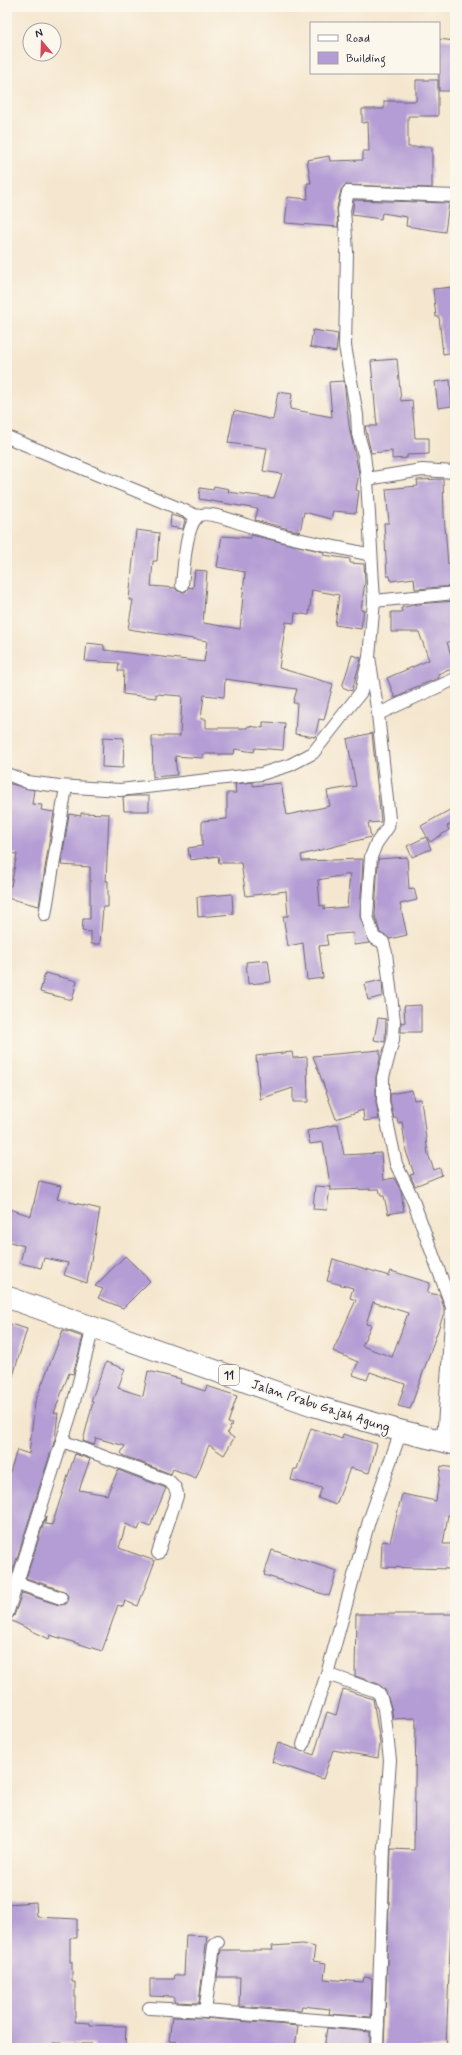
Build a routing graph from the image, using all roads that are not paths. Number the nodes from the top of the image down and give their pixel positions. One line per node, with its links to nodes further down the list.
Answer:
1 (455, 196): 4 (street)
2 (7, 437): 5 (street)
3 (455, 472): 4 (street)
4 (366, 479): 6 (street)
5 (197, 516): 6 (street); 7 (street)
6 (371, 554): 9 (street)
7 (182, 585)
8 (455, 593): 9 (street)
9 (374, 601): 10 (street)
10 (369, 657): 12 (street); 14 (street)
11 (455, 678): 12 (street)
12 (378, 714): 20 (street)
13 (7, 774): 14 (street)
14 (66, 787): 15 (street)
15 (45, 914)
16 (7, 1297): 17 (highway, Jalan Prabu Gajah Agung / 11)
17 (93, 1327): 18 (highway, Jalan Prabu Gajah Agung / 11); 19 (street)
18 (401, 1431): 20 (highway, Jalan Prabu Gajah Agung / 11); 25 (street)
19 (62, 1441): 21 (street); 22 (street)
20 (449, 1442)
21 (158, 1553)
22 (17, 1583): 23 (street); 24 (street)
23 (61, 1598)
24 (7, 1614)
25 (327, 1674): 26 (street); 30 (street)
26 (302, 1745)
27 (218, 1942): 29 (street)
28 (149, 2008): 29 (street)
29 (205, 2010): 30 (street)
30 (378, 2024): 31 (street)
31 (377, 2048)

